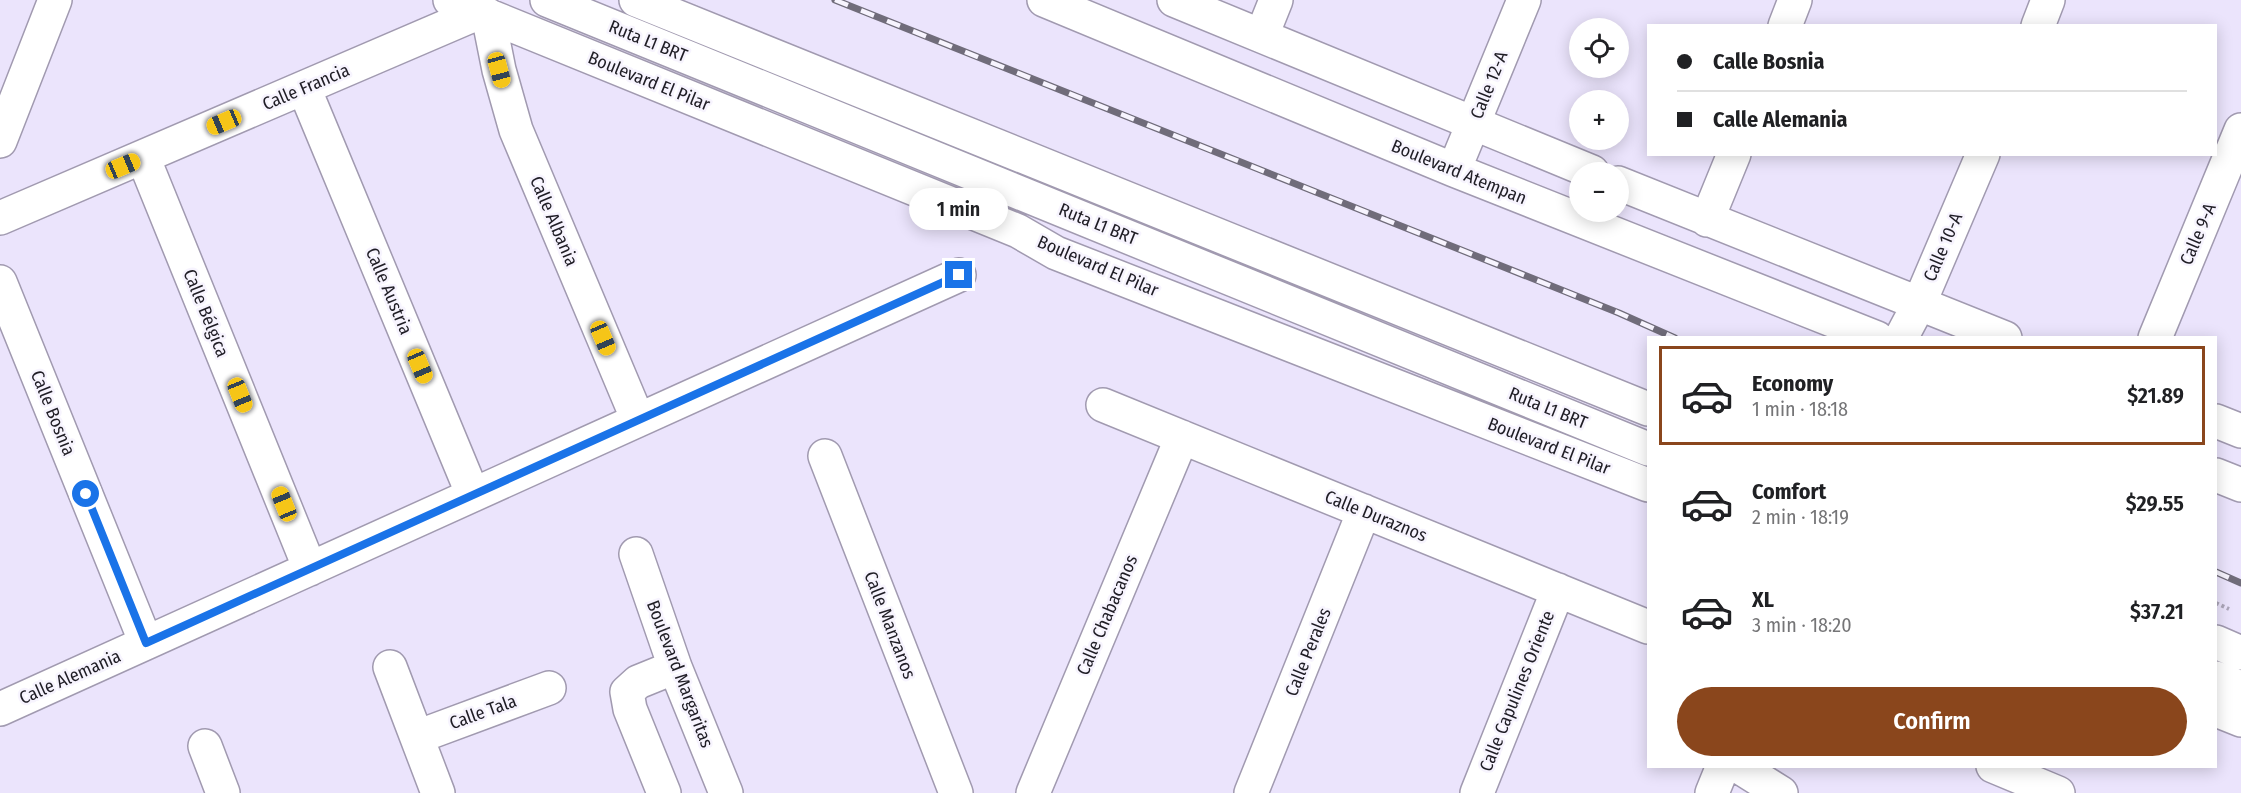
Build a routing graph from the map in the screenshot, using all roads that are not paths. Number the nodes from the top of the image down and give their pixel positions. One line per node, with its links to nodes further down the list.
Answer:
1 (55, 0): 18 (street)
2 (450, 0): 11 (street, Boulevard El Pilar)
3 (547, 0): 40 (street, Ruta L1 BRT)
4 (636, 0): 35 (street, Ruta L1 BRT)
5 (1044, 0): 23 (street, Boulevard Atempan)
6 (1174, 0): 14 (street)
7 (1276, 0): 14 (street)
8 (1524, 0): 16 (street, Calle 12-A)
9 (1795, 0): 12 (street)
10 (2048, 0): 13 (street)
11 (484, 14): 15 (street, Calle Francia); 36 (street, Calle Albania); 43 (street, Boulevard El Pilar)
12 (1786, 24)
13 (2038, 24)
14 (1262, 35): 16 (street)
15 (304, 88): 21 (street, Calle Francia); 45 (street, Calle Austria)
16 (1474, 123): 22 (street); 23 (street, Calle 12-A)
17 (2241, 130): 33 (street, Calle 9-A)
18 (0, 141)
19 (1733, 156): 26 (street)
20 (1982, 156): 29 (street, Calle 10-A)
21 (143, 157): 25 (street, Calle Francia); 48 (street, Calle Bélgica)
22 (1569, 162)
23 (1454, 170): 30 (street, Boulevard Atempan)
24 (1629, 188): 26 (street)
25 (0, 218)
26 (1707, 220): 29 (street)
27 (959, 275): 36 (street, Calle Alemania)
28 (0, 282): 52 (street, Calle Bosnia)
29 (1919, 304): 31 (street, Calle 10-A); 32 (street)
30 (1872, 336)
31 (1902, 336)
32 (2000, 336)
33 (2156, 336)
34 (1103, 405): 39 (street, Calle Duraznos)
35 (1647, 409)
36 (638, 420): 45 (street, Calle Alemania)
37 (2217, 421): 38 (street)
38 (2241, 431)
39 (1182, 437): 46 (street, Calle Duraznos); 72 (street, Calle Chabacanos)
40 (1647, 449)
41 (825, 456): 71 (street, Calle Manzanos)
42 (2217, 475): 44 (street)
43 (1647, 485)
44 (2241, 485)
45 (473, 495): 48 (street, Calle Alemania)
46 (1364, 511): 49 (street, Calle Duraznos); 73 (street, Calle Perales)
47 (636, 554): 55 (street, Boulevard Margaritas)
48 (310, 569): 52 (street, Calle Alemania)
49 (1558, 590): 50 (street, Calle Duraznos); 74 (street, Calle Capulines Oriente)
50 (1647, 627)
51 (2217, 642): 53 (street)
52 (146, 643): 59 (street, Calle Alemania)
53 (2241, 653)
54 (390, 667): 62 (street)
55 (675, 667): 69 (street); 70 (street, Boulevard Margaritas)
56 (2217, 678): 58 (street)
57 (549, 688): 62 (street, Calle Tala)
58 (2241, 688)
59 (0, 709)
60 (2217, 710): 61 (street)
61 (2241, 720)
62 (417, 737): 68 (street)
63 (205, 746): 67 (street)
64 (1722, 768): 75 (street)
65 (1741, 768): 76 (street)
66 (2009, 778): 77 (street)
67 (223, 793)
68 (438, 793)
69 (664, 793)
70 (726, 793)
71 (956, 793)
72 (1033, 793)
73 (1251, 793)
74 (1477, 793)
75 (1712, 793)
76 (1781, 793)
77 (2058, 793)

